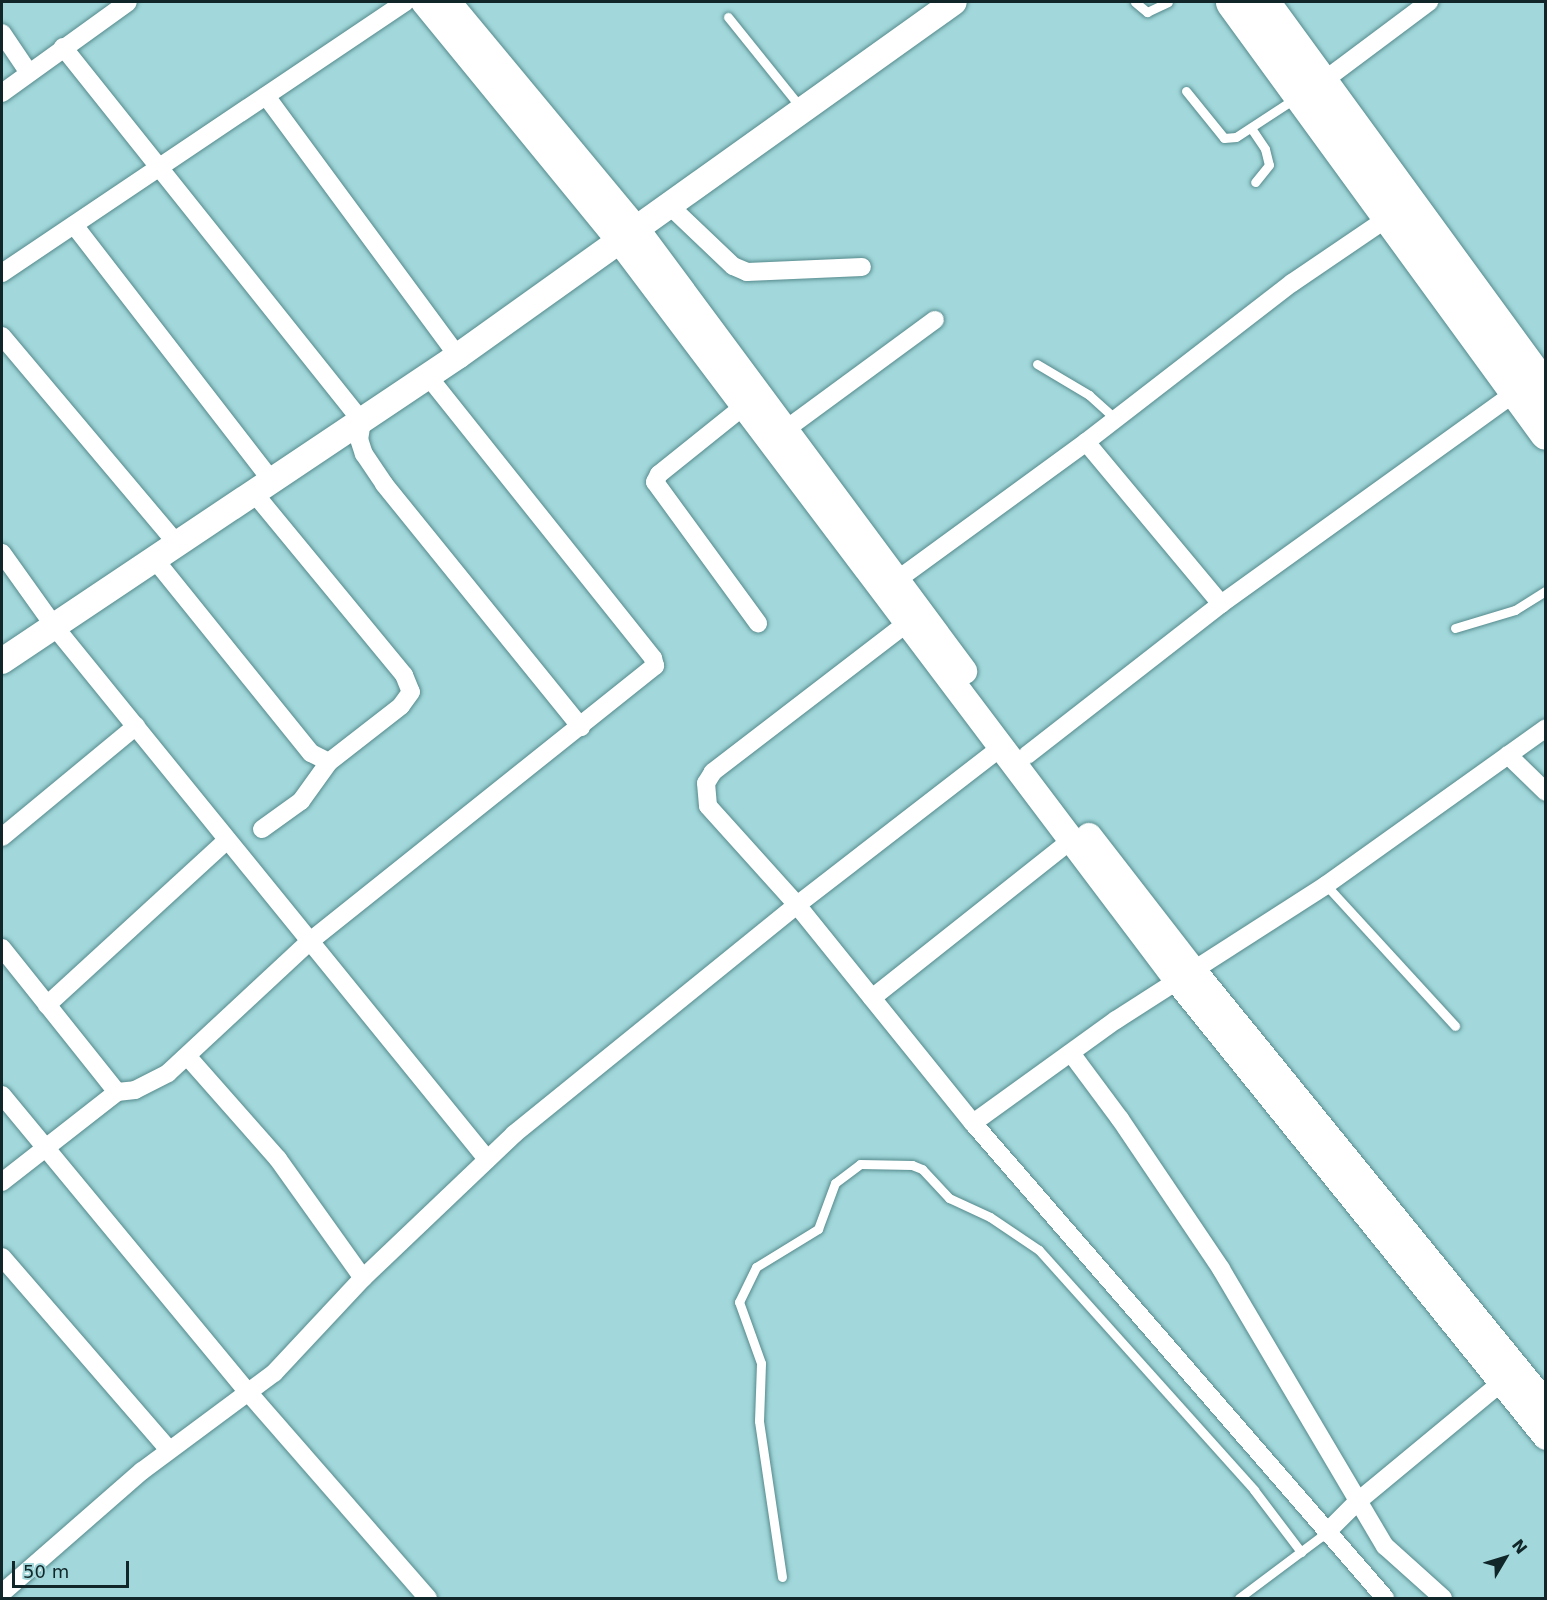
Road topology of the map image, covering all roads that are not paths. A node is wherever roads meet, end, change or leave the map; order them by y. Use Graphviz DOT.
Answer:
graph roads {
  1 [pos="128,2"];
  2 [pos="405,2"];
  3 [pos="424,2"];
  4 [pos="448,2"];
  5 [pos="954,2"];
  6 [pos="1136,2"];
  7 [pos="1168,2"];
  8 [pos="1232,2"];
  9 [pos="1263,2"];
  10 [pos="1430,2"];
  11 [pos="728,17"];
  12 [pos="2,33"];
  13 [pos="63,47"];
  14 [pos="29,73"];
  15 [pos="1311,88"];
  16 [pos="1186,91"];
  17 [pos="2,93"];
  18 [pos="266,96"];
  19 [pos="804,112"];
  20 [pos="1251,128"];
  21 [pos="159,168"];
  22 [pos="1256,182"];
  23 [pos="671,207"];
  24 [pos="1389,217"];
  25 [pos="74,225"];
  26 [pos="630,237"];
  27 [pos="862,267"];
  28 [pos="2,273"];
  29 [pos="935,320"];
  30 [pos="2,336"];
  31 [pos="458,356"];
  32 [pos="1037,364"];
  33 [pos="428,376"];
  34 [pos="1536,384"];
  35 [pos="744,406"];
  36 [pos="1116,419"];
  37 [pos="362,421"];
  38 [pos="785,430"];
  39 [pos="1545,433"];
  40 [pos="1086,442"];
  41 [pos="263,487"];
  42 [pos="177,544"];
  43 [pos="2,553"];
  44 [pos="156,561"];
  45 [pos="897,580"];
  46 [pos="1545,591"];
  47 [pos="1221,604"];
  48 [pos="758,623"];
  49 [pos="907,623"];
  50 [pos="54,626"];
  51 [pos="1455,628"];
  52 [pos="2,661"];
  53 [pos="136,726"];
  54 [pos="581,728"];
  55 [pos="1545,728"];
  56 [pos="1000,748"];
  57 [pos="1027,755"];
  58 [pos="1508,755"];
  59 [pos="329,762"];
  60 [pos="1545,792"];
  61 [pos="262,829"];
  62 [pos="2,837"];
  63 [pos="227,840"];
  64 [pos="1071,840"];
  65 [pos="1326,885"];
  66 [pos="796,905"];
  67 [pos="309,942"];
  68 [pos="2,948"];
  69 [pos="1185,975"];
  70 [pos="872,998"];
  71 [pos="47,1005"];
  72 [pos="1455,1026"];
  73 [pos="1071,1053"];
  74 [pos="188,1057"];
  75 [pos="117,1092"];
  76 [pos="2,1095"];
  77 [pos="973,1123"];
  78 [pos="45,1148"];
  79 [pos="487,1159"];
  80 [pos="2,1182"];
  81 [pos="2,1257"];
  82 [pos="363,1278"];
  83 [pos="1502,1382"];
  84 [pos="248,1392"];
  85 [pos="1545,1404"];
  86 [pos="1545,1437"];
  87 [pos="169,1450"];
  88 [pos="1357,1502"];
  89 [pos="1326,1533"];
  90 [pos="1301,1552"];
  91 [pos="782,1577"];
  92 [pos="2,1593"];
  93 [pos="428,1599"];
  94 [pos="1239,1599"];
  95 [pos="1385,1599"];
  96 [pos="1443,1599"];
  1 -- 13 [label="street"];
  2 -- 18 [label="street"];
  3 -- 26 [label="main road"];
  4 -- 26 [label="main road"];
  5 -- 19 [label="main road"];
  6 -- 7 [label="lane"];
  8 -- 15 [label="highway"];
  9 -- 15 [label="highway"];
  10 -- 15 [label="street"];
  11 -- 19 [label="lane"];
  12 -- 14 [label="street"];
  13 -- 14 [label="street"];
  13 -- 21 [label="street"];
  14 -- 17 [label="street"];
  15 -- 20 [label="lane"];
  15 -- 24 [label="highway"];
  15 -- 34 [label="highway"];
  16 -- 20 [label="lane"];
  18 -- 21 [label="street"];
  18 -- 31 [label="street"];
  19 -- 23 [label="main road"];
  20 -- 22 [label="lane"];
  21 -- 25 [label="street"];
  21 -- 37 [label="street"];
  23 -- 26 [label="main road"];
  23 -- 27 [label="street"];
  24 -- 34 [label="highway"];
  24 -- 36 [label="street"];
  25 -- 28 [label="street"];
  25 -- 41 [label="street"];
  26 -- 31 [label="main road"];
  26 -- 35 [label="main road"];
  26 -- 38 [label="main road"];
  29 -- 38 [label="street"];
  30 -- 42 [label="street"];
  31 -- 33 [label="main road"];
  32 -- 36 [label="lane"];
  33 -- 37 [label="main road"];
  33 -- 54 [label="street"];
  34 -- 39 [label="highway"];
  34 -- 47 [label="street"];
  35 -- 48 [label="street"];
  35 -- 49 [label="main road"];
  36 -- 40 [label="street"];
  37 -- 41 [label="main road"];
  37 -- 54 [label="street"];
  38 -- 45 [label="main road"];
  40 -- 45 [label="street"];
  40 -- 47 [label="street"];
  41 -- 42 [label="main road"];
  41 -- 59 [label="street"];
  42 -- 44 [label="main road"];
  43 -- 50 [label="street"];
  44 -- 50 [label="main road"];
  44 -- 59 [label="street"];
  45 -- 57 [label="main road"];
  46 -- 51 [label="lane"];
  47 -- 57 [label="street"];
  49 -- 56 [label="main road"];
  49 -- 66 [label="street"];
  50 -- 52 [label="main road"];
  50 -- 53 [label="street"];
  53 -- 62 [label="street"];
  53 -- 63 [label="street"];
  54 -- 67 [label="street"];
  55 -- 58 [label="street"];
  56 -- 64 [label="main road"];
  56 -- 66 [label="street"];
  57 -- 69 [label="main road"];
  58 -- 60 [label="street"];
  58 -- 65 [label="street"];
  59 -- 61 [label="street"];
  63 -- 67 [label="street"];
  63 -- 71 [label="street"];
  64 -- 69 [label="main road"];
  64 -- 70 [label="street"];
  65 -- 69 [label="street"];
  65 -- 72 [label="lane"];
  66 -- 70 [label="street"];
  66 -- 79 [label="street"];
  67 -- 74 [label="street"];
  67 -- 79 [label="street"];
  68 -- 71 [label="street"];
  69 -- 73 [label="street"];
  69 -- 83 [label="main road"];
  69 -- 85 [label="main road"];
  70 -- 77 [label="street"];
  71 -- 75 [label="street"];
  73 -- 77 [label="street"];
  73 -- 88 [label="street"];
  74 -- 75 [label="street"];
  74 -- 82 [label="street"];
  75 -- 78 [label="street"];
  76 -- 78 [label="street"];
  77 -- 89 [label="street"];
  78 -- 80 [label="street"];
  78 -- 84 [label="street"];
  79 -- 82 [label="street"];
  81 -- 87 [label="street"];
  82 -- 84 [label="street"];
  83 -- 86 [label="main road"];
  83 -- 88 [label="street"];
  84 -- 87 [label="street"];
  84 -- 93 [label="street"];
  87 -- 92 [label="street"];
  88 -- 89 [label="street"];
  88 -- 96 [label="street"];
  89 -- 90 [label="lane"];
  89 -- 95 [label="street"];
  90 -- 91 [label="lane"];
  90 -- 94 [label="lane"];
}
